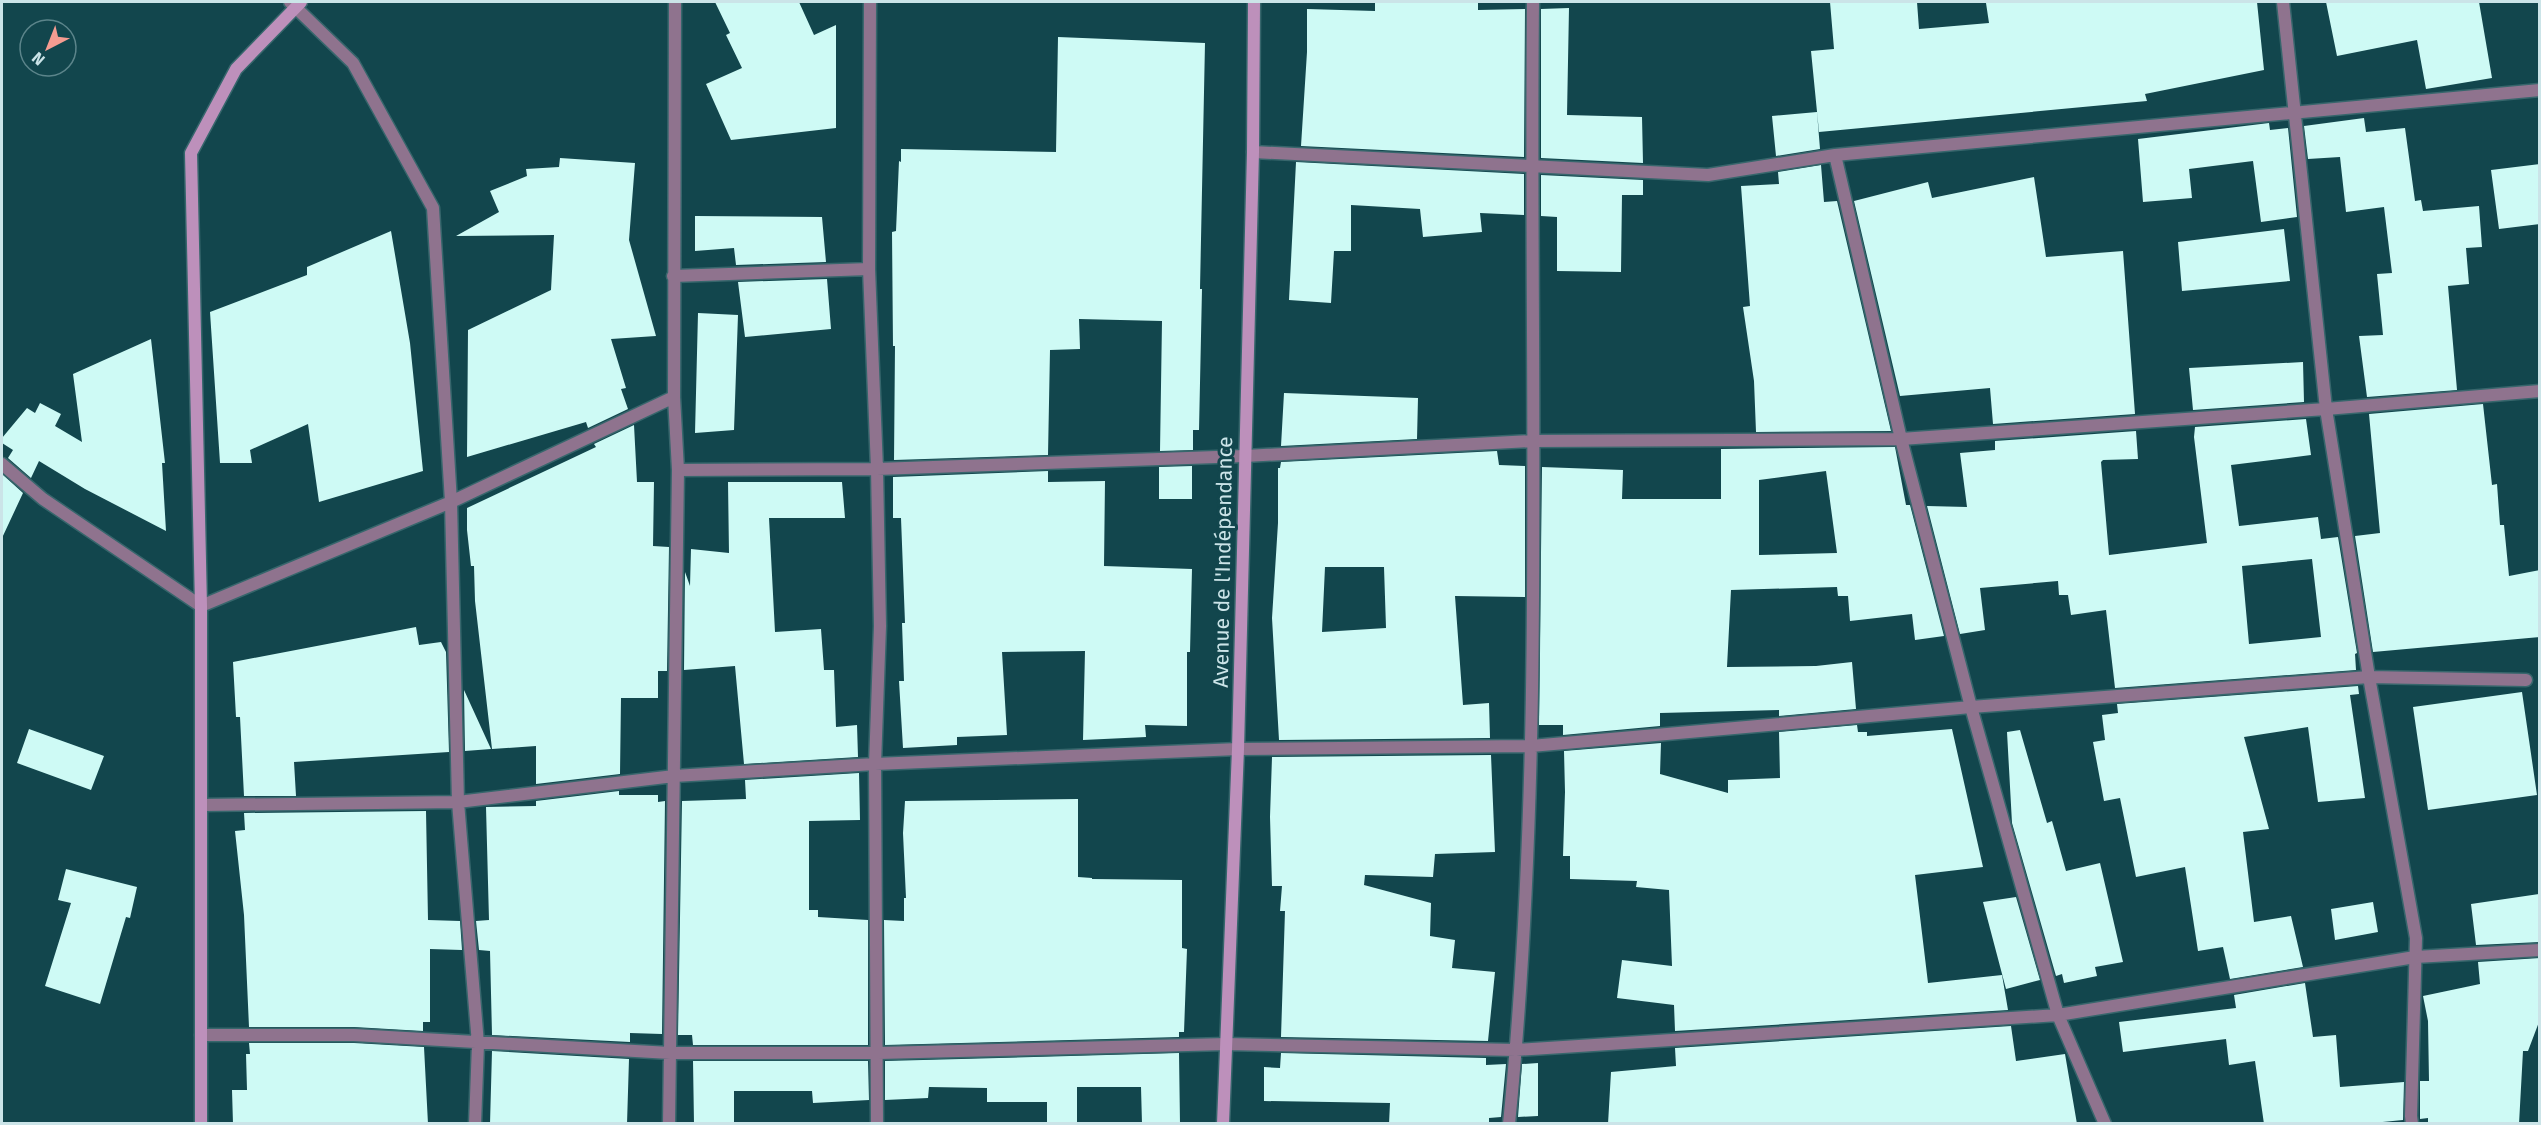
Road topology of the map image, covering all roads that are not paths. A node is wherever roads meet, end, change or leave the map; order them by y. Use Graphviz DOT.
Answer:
graph roads {
  1 [pos="675,2"];
  2 [pos="870,2"];
  3 [pos="1254,2"];
  4 [pos="1533,2"];
  5 [pos="2283,2"];
  6 [pos="295,3"];
  7 [pos="2540,90"];
  8 [pos="2296,112"];
  9 [pos="1253,152"];
  10 [pos="1835,155"];
  11 [pos="1531,166"];
  12 [pos="869,269"];
  13 [pos="673,276"];
  14 [pos="2540,391"];
  15 [pos="674,397"];
  16 [pos="2326,409"];
  17 [pos="1901,439"];
  18 [pos="1533,441"];
  19 [pos="1245,456"];
  20 [pos="2,464"];
  21 [pos="878,469"];
  22 [pos="678,470"];
  23 [pos="451,502"];
  24 [pos="201,606"];
  25 [pos="2369,677"];
  26 [pos="2526,680"];
  27 [pos="1971,707"];
  28 [pos="1532,746"];
  29 [pos="1238,749"];
  30 [pos="876,764"];
  31 [pos="674,776"];
  32 [pos="458,802"];
  33 [pos="202,805"];
  34 [pos="2540,950"];
  35 [pos="2415,957"];
  36 [pos="2058,1015"];
  37 [pos="201,1035"];
  38 [pos="478,1044"];
  39 [pos="1226,1044"];
  40 [pos="1516,1050"];
  41 [pos="670,1053"];
  42 [pos="879,1053"];
  43 [pos="201,1124"];
  44 [pos="475,1124"];
  45 [pos="669,1124"];
  46 [pos="878,1124"];
  47 [pos="1223,1124"];
  48 [pos="1509,1124"];
  49 [pos="2106,1124"];
  50 [pos="2412,1124"];
  1 -- 13 [label="street"];
  2 -- 12 [label="street"];
  3 -- 9 [label="main road, Avenue de l'Indépendance"];
  4 -- 11 [label="street"];
  5 -- 8 [label="street"];
  6 -- 23 [label="street"];
  6 -- 24 [label="main road"];
  7 -- 8 [label="street"];
  8 -- 10 [label="street"];
  8 -- 16 [label="street"];
  9 -- 11 [label="street"];
  9 -- 19 [label="main road, Avenue de l'Indépendance"];
  10 -- 11 [label="street"];
  10 -- 17 [label="street"];
  11 -- 18 [label="street"];
  12 -- 13 [label="street"];
  12 -- 21 [label="street"];
  13 -- 15 [label="street"];
  14 -- 16 [label="street"];
  15 -- 22 [label="street"];
  15 -- 23 [label="street"];
  16 -- 17 [label="street"];
  16 -- 25 [label="street"];
  17 -- 18 [label="street"];
  17 -- 27 [label="street"];
  18 -- 19 [label="street"];
  18 -- 28 [label="street"];
  19 -- 21 [label="street"];
  19 -- 29 [label="main road, Avenue de l'Indépendance"];
  20 -- 24 [label="street"];
  21 -- 22 [label="street"];
  21 -- 30 [label="street"];
  22 -- 31 [label="street"];
  23 -- 24 [label="street"];
  23 -- 32 [label="street"];
  24 -- 33 [label="main road"];
  25 -- 26 [label="street"];
  25 -- 27 [label="street"];
  25 -- 35 [label="street"];
  27 -- 28 [label="street"];
  27 -- 36 [label="street"];
  28 -- 29 [label="street"];
  28 -- 40 [label="street"];
  29 -- 30 [label="street"];
  29 -- 39 [label="main road, Avenue de l'Indépendance"];
  30 -- 31 [label="street"];
  30 -- 42 [label="street"];
  31 -- 32 [label="street"];
  31 -- 41 [label="street"];
  32 -- 33 [label="street"];
  32 -- 38 [label="street"];
  33 -- 37 [label="main road"];
  34 -- 35 [label="street"];
  35 -- 36 [label="street"];
  35 -- 50 [label="street"];
  36 -- 40 [label="street"];
  36 -- 49 [label="street"];
  37 -- 38 [label="street"];
  37 -- 43 [label="main road"];
  38 -- 41 [label="street"];
  38 -- 44 [label="street"];
  39 -- 40 [label="street"];
  39 -- 42 [label="street"];
  39 -- 47 [label="main road, Avenue de l'Indépendance"];
  40 -- 48 [label="street"];
  41 -- 42 [label="street"];
  41 -- 45 [label="street"];
  42 -- 46 [label="street"];
}
